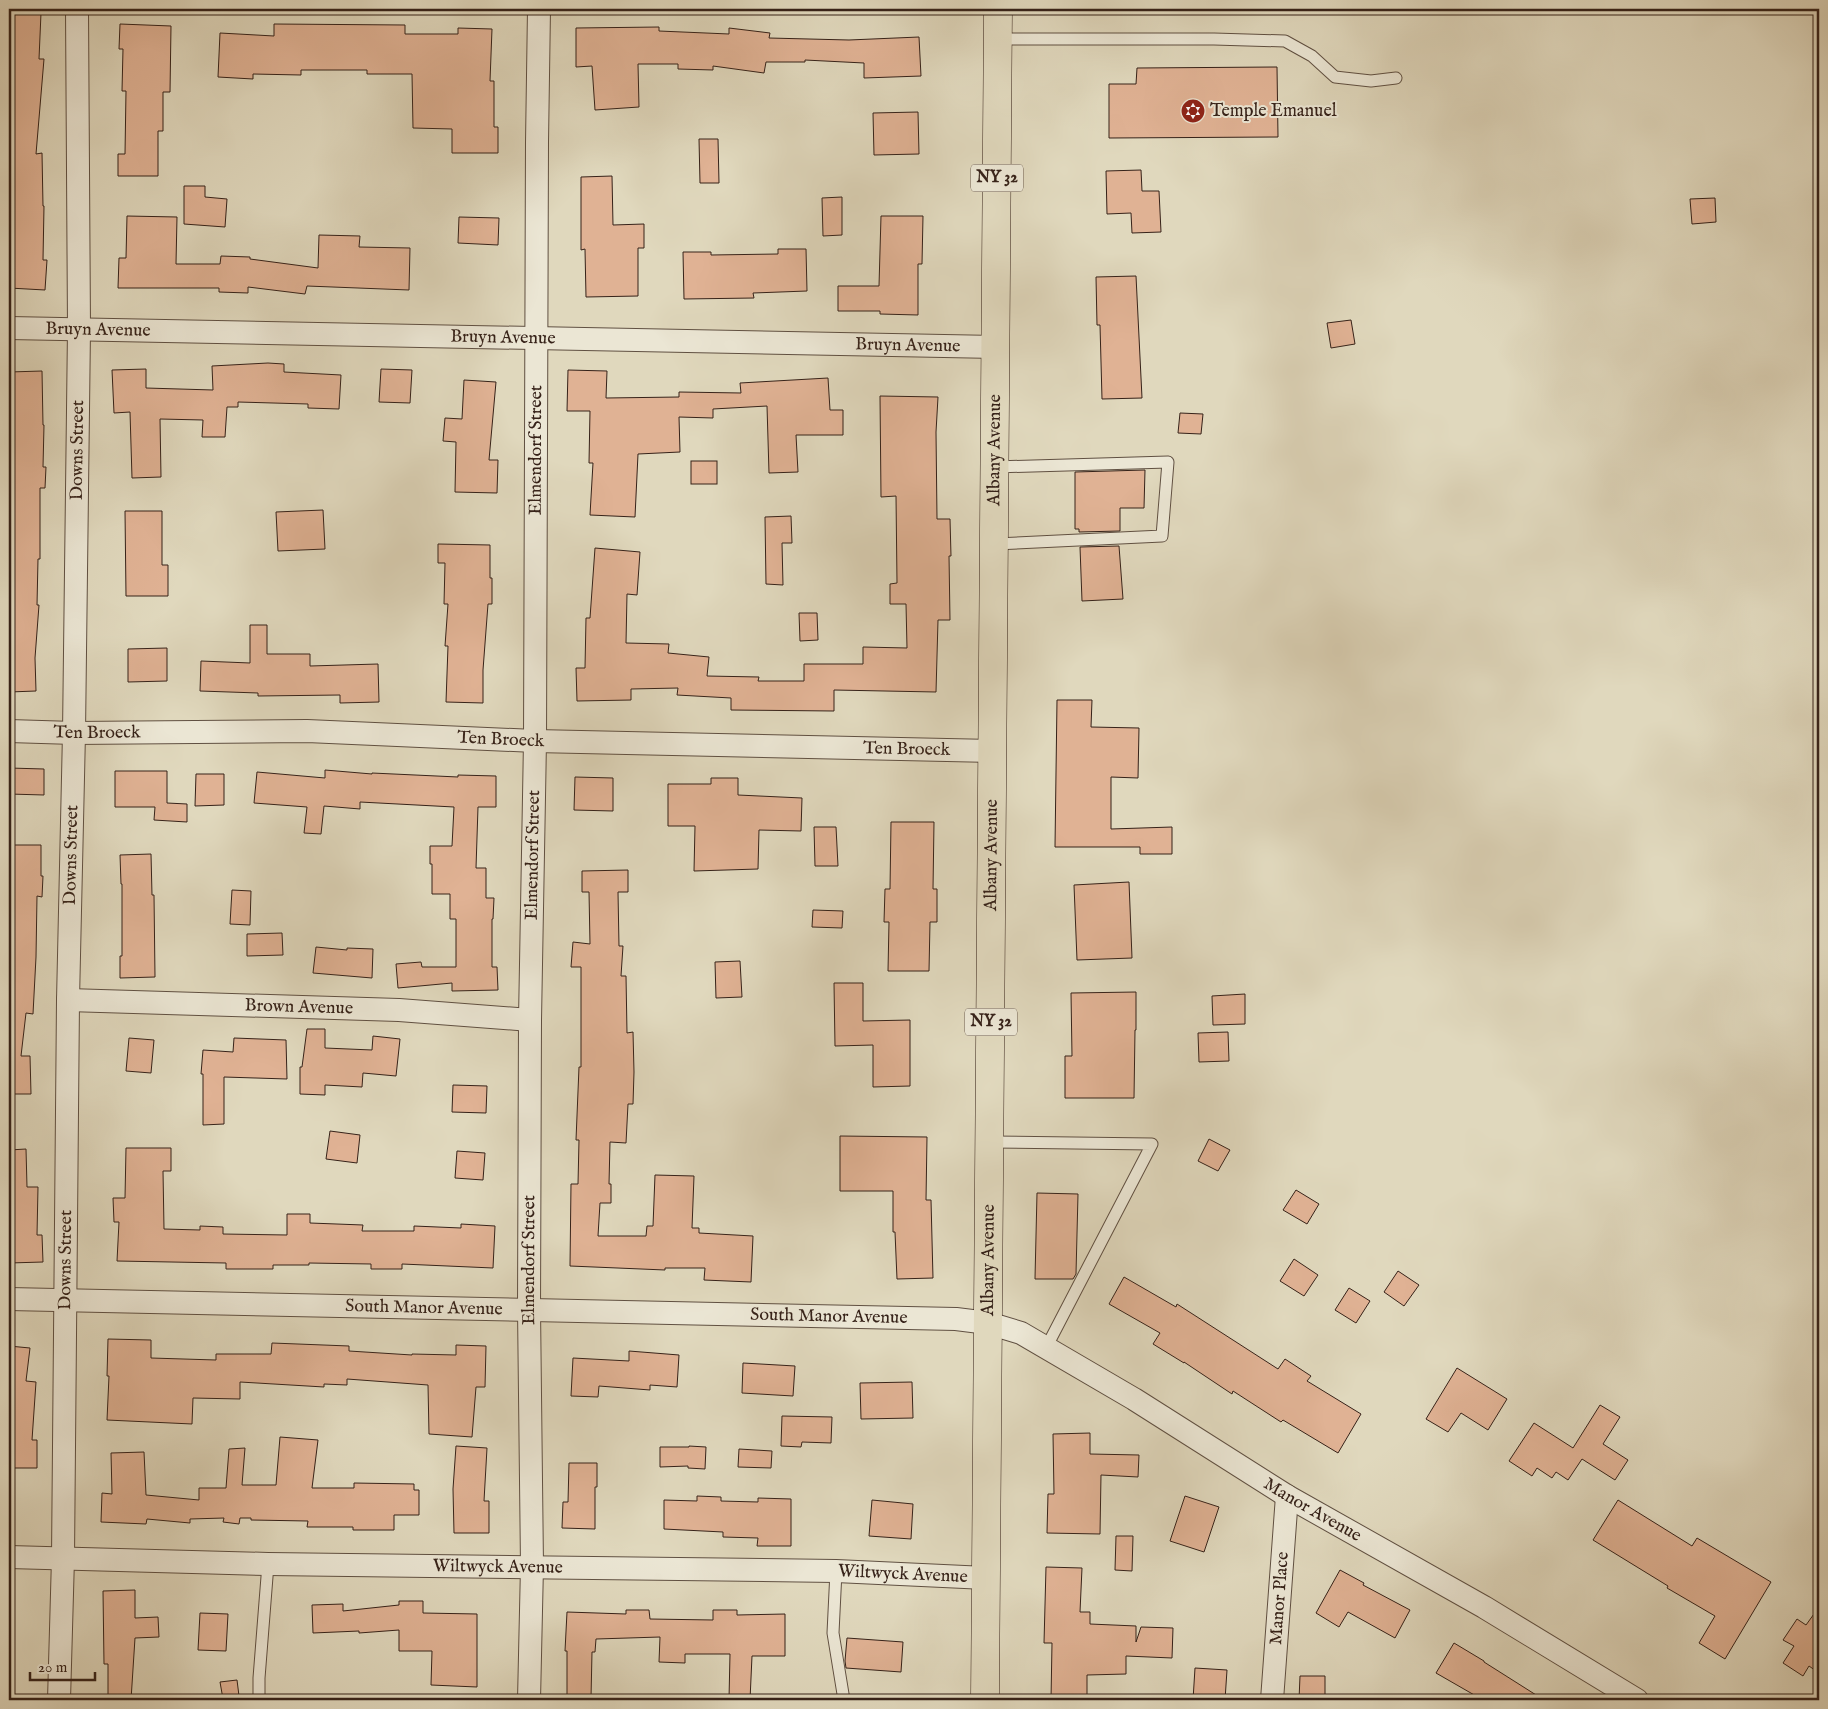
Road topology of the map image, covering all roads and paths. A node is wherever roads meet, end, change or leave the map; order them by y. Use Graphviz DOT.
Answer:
graph roads {
  1 [pos="77,9"];
  2 [pos="539,9"];
  3 [pos="998,9"];
  4 [pos="997,39"];
  5 [pos="1396,78"];
  6 [pos="9,328"];
  7 [pos="78,329"];
  8 [pos="537,338"];
  9 [pos="996,347"];
  10 [pos="996,467"];
  11 [pos="995,544"];
  12 [pos="9,731"];
  13 [pos="74,733"];
  14 [pos="535,741"];
  15 [pos="993,751"];
  16 [pos="68,1000"];
  17 [pos="530,1020"];
  18 [pos="990,1142"];
  19 [pos="9,1299"];
  20 [pos="64,1300"];
  21 [pos="529,1309"];
  22 [pos="988,1323"];
  23 [pos="1046,1348"];
  24 [pos="1287,1496"];
  25 [pos="9,1557"];
  26 [pos="62,1558"];
  27 [pos="268,1564"];
  28 [pos="532,1566"];
  29 [pos="836,1571"];
  30 [pos="986,1578"];
  31 [pos="983,1699"];
  32 [pos="60,1700"];
  33 [pos="259,1700"];
  34 [pos="529,1700"];
  35 [pos="844,1700"];
  36 [pos="1272,1700"];
  37 [pos="1637,1700"];
  1 -- 7 [label="street, Downs Street"];
  2 -- 8 [label="street, Elmendorf Street"];
  3 -- 4 [label="main road, Albany Avenue / NY 32"];
  4 -- 5 [label="lane"];
  4 -- 9 [label="main road, Albany Avenue / NY 32"];
  6 -- 7 [label="street, Bruyn Avenue"];
  7 -- 8 [label="street, Bruyn Avenue"];
  7 -- 13 [label="street, Downs Street"];
  8 -- 9 [label="street, Bruyn Avenue"];
  8 -- 14 [label="street, Elmendorf Street"];
  9 -- 10 [label="main road, Albany Avenue / NY 32"];
  10 -- 11 [label="main road, Albany Avenue / NY 32"];
  10 -- 11 [label="lane"];
  11 -- 15 [label="main road, Albany Avenue / NY 32"];
  12 -- 13 [label="street, Ten Broeck"];
  13 -- 14 [label="street, Ten Broeck"];
  13 -- 16 [label="street, Downs Street"];
  14 -- 15 [label="street, Ten Broeck"];
  14 -- 17 [label="street, Elmendorf Street"];
  15 -- 18 [label="main road, Albany Avenue / NY 32"];
  16 -- 17 [label="street, Brown Avenue"];
  16 -- 20 [label="street, Downs Street"];
  17 -- 21 [label="street, Elmendorf Street"];
  18 -- 22 [label="main road, Albany Avenue / NY 32"];
  18 -- 23 [label="lane"];
  19 -- 20 [label="street, South Manor Avenue"];
  20 -- 21 [label="street, South Manor Avenue"];
  20 -- 26 [label="street, Downs Street"];
  21 -- 22 [label="street, South Manor Avenue"];
  21 -- 28 [label="street, Elmendorf Street"];
  22 -- 23 [label="street, Manor Avenue"];
  22 -- 30 [label="main road, Albany Avenue / NY 32"];
  23 -- 24 [label="street, Manor Avenue"];
  24 -- 36 [label="street, Manor Place"];
  24 -- 37 [label="street, Manor Avenue"];
  25 -- 26 [label="street, Wiltwyck Avenue"];
  26 -- 27 [label="street, Wiltwyck Avenue"];
  26 -- 32 [label="street, Downs Street"];
  27 -- 28 [label="street, Wiltwyck Avenue"];
  27 -- 33 [label="lane"];
  28 -- 29 [label="street, Wiltwyck Avenue"];
  28 -- 34 [label="street, Elmendorf Street"];
  29 -- 30 [label="street, Wiltwyck Avenue"];
  29 -- 35 [label="lane"];
  30 -- 31 [label="main road, Albany Avenue / NY 32"];
}
